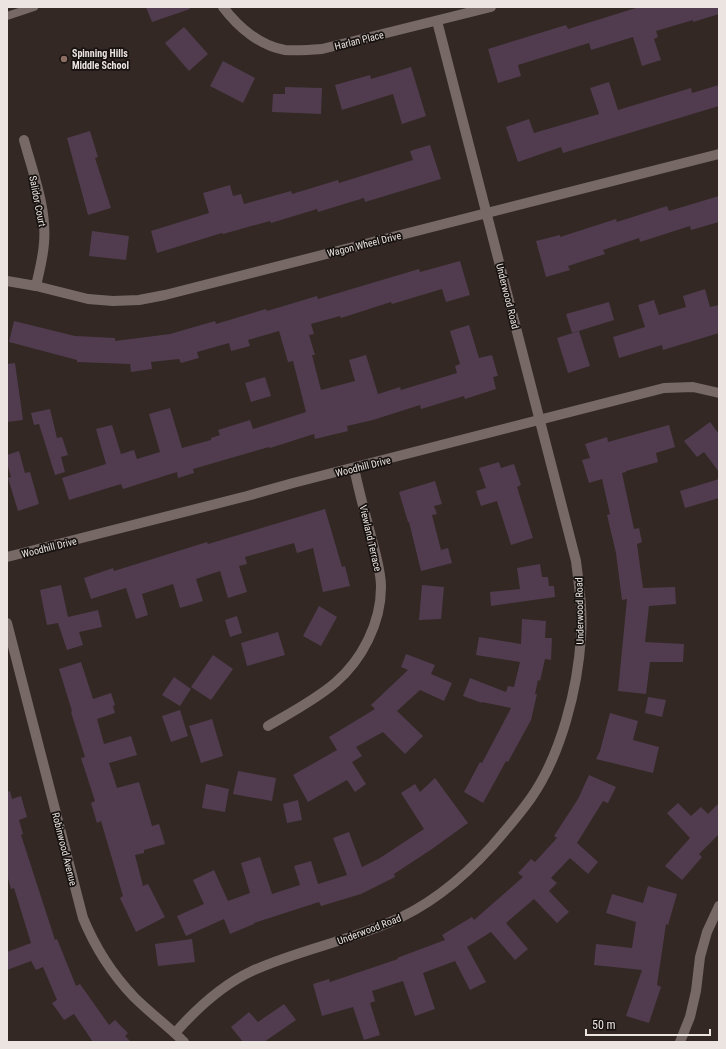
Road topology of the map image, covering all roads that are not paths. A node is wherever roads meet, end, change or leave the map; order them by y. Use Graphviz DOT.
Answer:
graph roads {
  1 [pos="34,7"];
  2 [pos="223,7"];
  3 [pos="491,7"];
  4 [pos="7,16"];
  5 [pos="437,21"];
  6 [pos="24,140"];
  7 [pos="719,154"];
  8 [pos="487,213"];
  9 [pos="7,281"];
  10 [pos="36,286"];
  11 [pos="719,393"];
  12 [pos="539,420"];
  13 [pos="354,468"];
  14 [pos="7,557"];
  15 [pos="7,623"];
  16 [pos="268,726"];
  17 [pos="719,906"];
  18 [pos="175,1033"];
  19 [pos="184,1042"];
  20 [pos="680,1042"];
  1 -- 4 [label="lane"];
  2 -- 5 [label="street, Harlan Place"];
  3 -- 5 [label="street, Harlan Place"];
  5 -- 8 [label="street, Underwood Road"];
  6 -- 10 [label="street, Salidor Court"];
  7 -- 8 [label="street, Wagon Wheel Drive"];
  8 -- 10 [label="street, Wagon Wheel Drive"];
  8 -- 12 [label="street, Underwood Road"];
  9 -- 10 [label="street, Wagon Wheel Drive"];
  11 -- 12 [label="street, Woodhill Drive"];
  12 -- 13 [label="street, Woodhill Drive"];
  12 -- 18 [label="street, Underwood Road"];
  13 -- 14 [label="street, Woodhill Drive"];
  13 -- 16 [label="street, Viewland Terrace"];
  15 -- 18 [label="street, Robinwood Avenue"];
  17 -- 20 [label="street"];
  18 -- 19 [label="street, Robinwood Avenue"];
}
